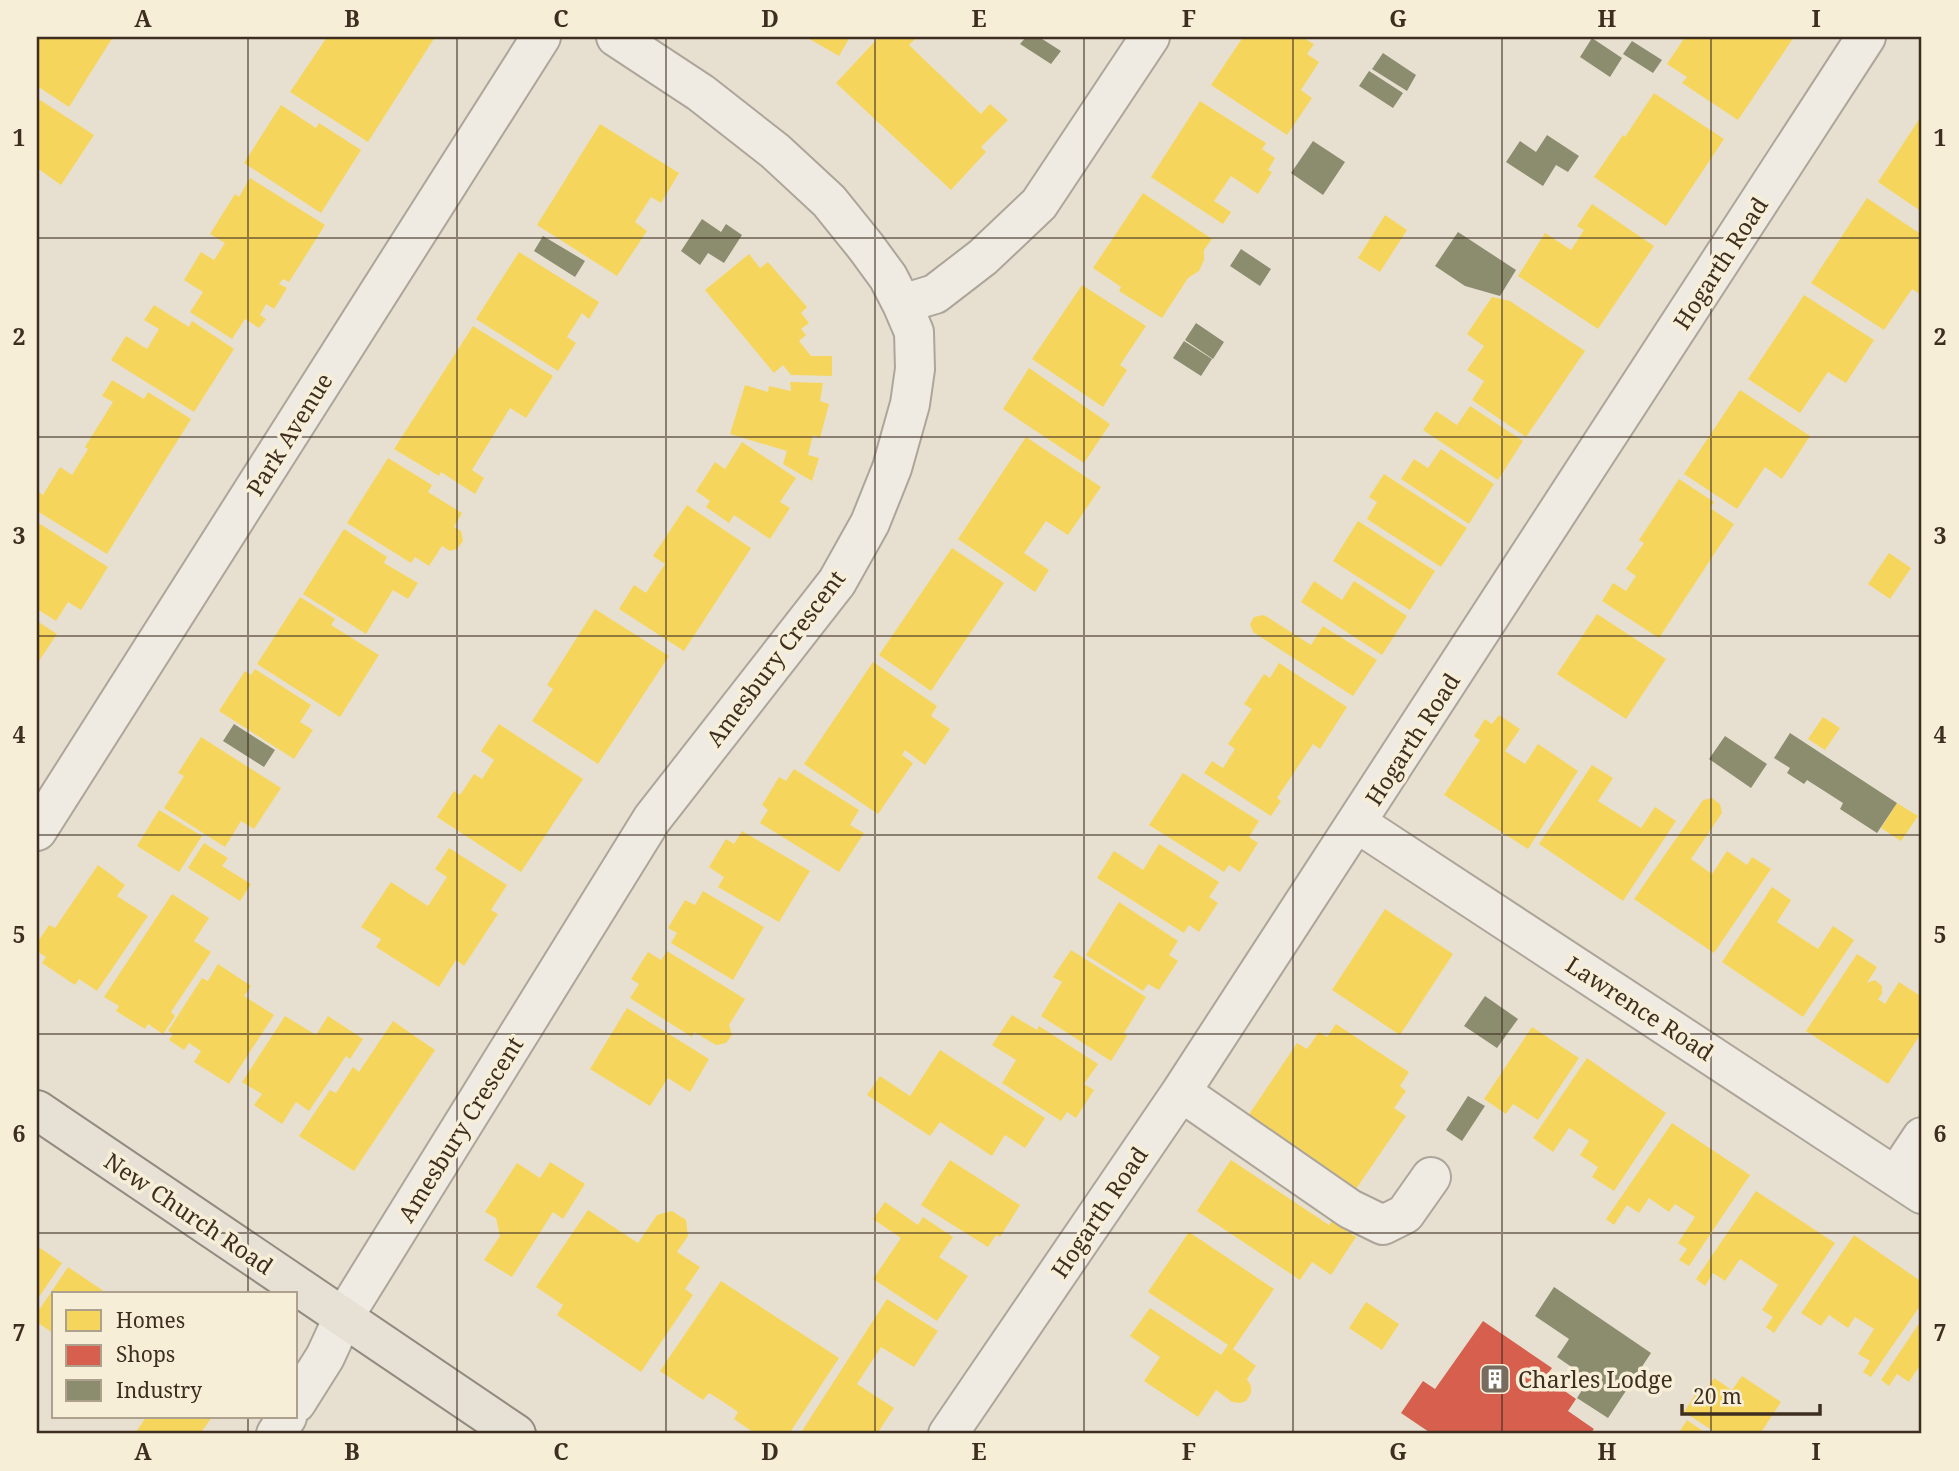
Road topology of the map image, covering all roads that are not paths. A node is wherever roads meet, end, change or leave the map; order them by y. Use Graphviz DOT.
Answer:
graph roads {
  1 [pos="541,37"];
  2 [pos="616,37"];
  3 [pos="1150,37"];
  4 [pos="1866,37"];
  5 [pos="902,304"];
  6 [pos="1357,823"];
  7 [pos="37,831"];
  8 [pos="1181,1092"];
  9 [pos="37,1110"];
  10 [pos="1922,1137"];
  11 [pos="1431,1177"];
  12 [pos="1909,1185"];
  13 [pos="343,1318"];
  14 [pos="298,1400"];
  15 [pos="286,1418"];
  16 [pos="276,1434"];
  17 [pos="516,1434"];
  18 [pos="948,1434"];
  1 -- 7 [label="street, Park Avenue"];
  2 -- 5 [label="street, Amesbury Crescent"];
  3 -- 5 [label="street"];
  4 -- 6 [label="street, Hogarth Road"];
  5 -- 13 [label="street, Amesbury Crescent"];
  6 -- 8 [label="street, Hogarth Road"];
  6 -- 12 [label="street, Lawrence Road"];
  8 -- 11 [label="street"];
  8 -- 18 [label="street, Hogarth Road"];
  9 -- 13 [label="main road, New Church Road"];
  10 -- 12 [label="street"];
  13 -- 14 [label="street, Amesbury Crescent"];
  13 -- 17 [label="main road, New Church Road"];
  15 -- 16 [label="street"];
}
